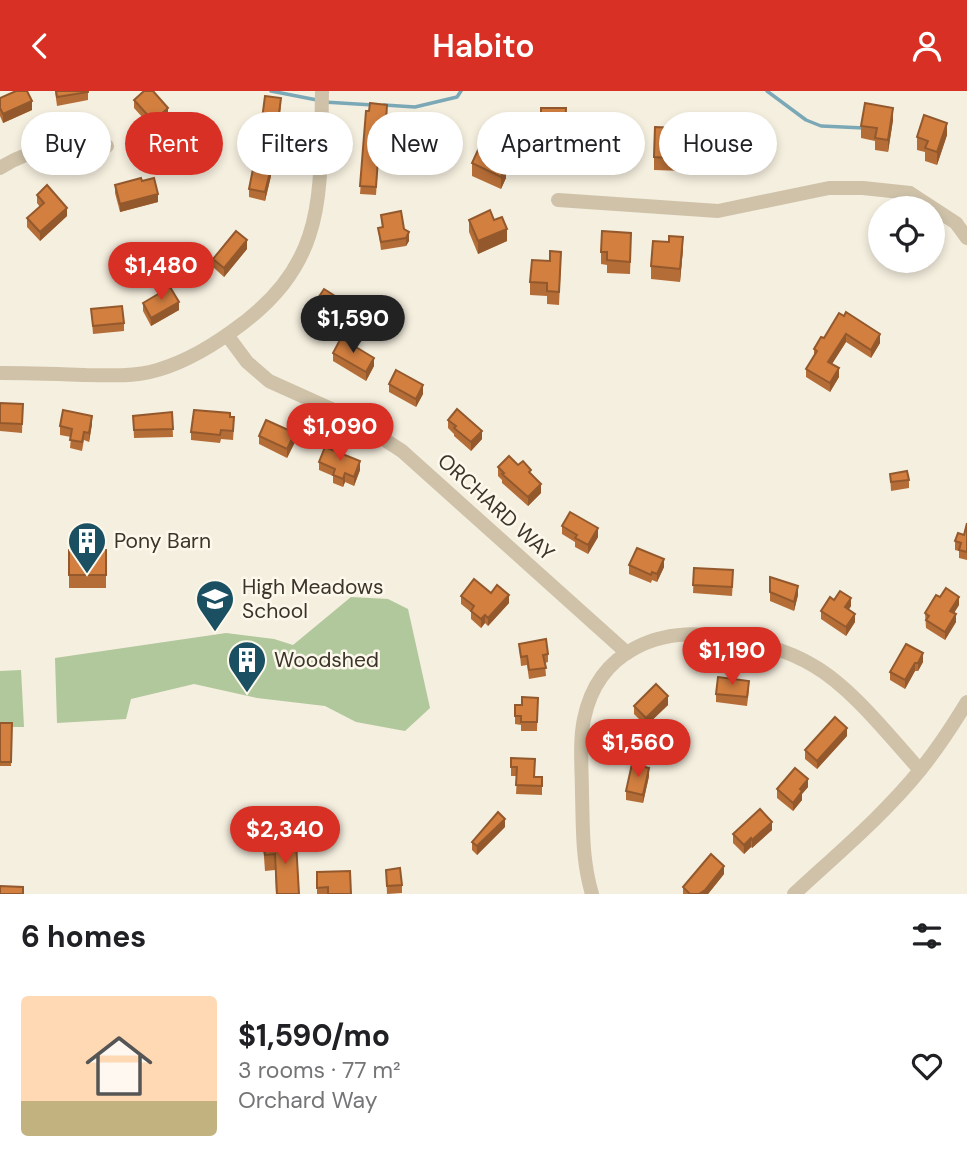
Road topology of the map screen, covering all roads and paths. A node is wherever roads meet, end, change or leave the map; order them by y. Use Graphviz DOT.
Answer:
graph roads {
  1 [pos="322,91"];
  2 [pos="21,158"];
  3 [pos="0,168"];
  4 [pos="558,200"];
  5 [pos="967,238"];
  6 [pos="227,335"];
  7 [pos="0,373"];
  8 [pos="626,653"];
  9 [pos="967,702"];
  10 [pos="920,770"];
  11 [pos="592,894"];
  12 [pos="794,894"];
  1 -- 6 [label="street"];
  2 -- 3 [label="street"];
  4 -- 5 [label="street"];
  6 -- 7 [label="street"];
  6 -- 8 [label="street, ORCHARD WAY"];
  8 -- 10 [label="street"];
  8 -- 11 [label="street"];
  9 -- 10 [label="street"];
  10 -- 12 [label="street"];
}
